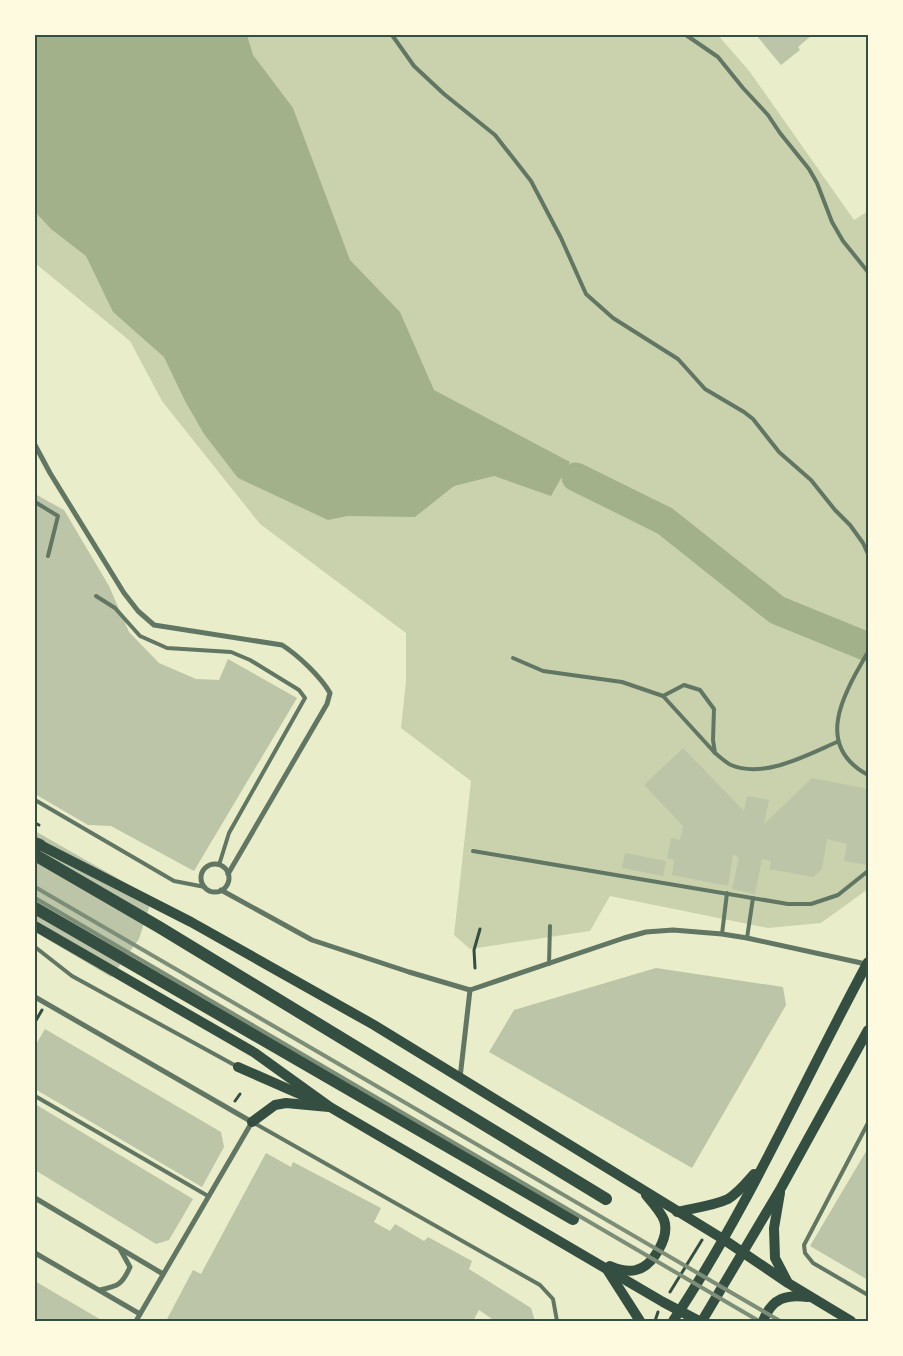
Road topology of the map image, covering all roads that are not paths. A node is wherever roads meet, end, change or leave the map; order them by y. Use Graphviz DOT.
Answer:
graph roads {
  1 [pos="392,35"];
  2 [pos="686,35"];
  3 [pos="868,272"];
  4 [pos="35,445"];
  5 [pos="35,502"];
  6 [pos="868,554"];
  7 [pos="48,556"];
  8 [pos="96,596"];
  9 [pos="867,653"];
  10 [pos="513,658"];
  11 [pos="663,696"];
  12 [pos="837,742"];
  13 [pos="715,753"];
  14 [pos="868,775"];
  15 [pos="35,800"];
  16 [pos="37,848"];
  17 [pos="473,851"];
  18 [pos="219,865"];
  19 [pos="868,871"];
  20 [pos="228,874"];
  21 [pos="205,887"];
  22 [pos="221,890"];
  23 [pos="727,894"];
  24 [pos="753,898"];
  25 [pos="35,908"];
  26 [pos="35,926"];
  27 [pos="550,926"];
  28 [pos="722,934"];
  29 [pos="747,938"];
  30 [pos="35,946"];
  31 [pos="868,963"];
  32 [pos="550,964"];
  33 [pos="470,990"];
  34 [pos="35,997"];
  35 [pos="868,1030"];
  36 [pos="238,1067"];
  37 [pos="460,1078"];
  38 [pos="35,1096"];
  39 [pos="330,1107"];
  40 [pos="252,1122"];
  41 [pos="868,1123"];
  42 [pos="770,1154"];
  43 [pos="781,1188"];
  44 [pos="643,1190"];
  45 [pos="208,1196"];
  46 [pos="35,1198"];
  47 [pos="606,1199"];
  48 [pos="677,1212"];
  49 [pos="574,1219"];
  50 [pos="723,1239"];
  51 [pos="120,1249"];
  52 [pos="743,1252"];
  53 [pos="35,1253"];
  54 [pos="587,1258"];
  55 [pos="606,1268"];
  56 [pos="163,1274"];
  57 [pos="788,1282"];
  58 [pos="99,1290"];
  59 [pos="868,1295"];
  60 [pos="812,1298"];
  61 [pos="680,1311"];
  62 [pos="140,1314"];
  63 [pos="136,1321"];
  64 [pos="557,1321"];
  65 [pos="640,1321"];
  66 [pos="673,1321"];
  67 [pos="700,1321"];
  68 [pos="763,1321"];
  69 [pos="851,1321"];
  1 -- 6 [label="lane"];
  2 -- 3 [label="lane"];
  4 -- 20 [label="street"];
  5 -- 7 [label="lane"];
  8 -- 18 [label="lane"];
  9 -- 12 [label="lane"];
  10 -- 11 [label="lane"];
  11 -- 13 [label="lane"];
  11 -- 13 [label="lane"];
  12 -- 13 [label="lane"];
  12 -- 14 [label="lane"];
  15 -- 21 [label="lane"];
  16 -- 37 [label="main road"];
  16 -- 47 [label="main road"];
  17 -- 23 [label="lane"];
  18 -- 20 [label="street"];
  18 -- 21 [label="street"];
  19 -- 24 [label="lane"];
  20 -- 22 [label="street"];
  21 -- 22 [label="street"];
  22 -- 33 [label="street"];
  23 -- 24 [label="lane"];
  23 -- 28 [label="lane"];
  24 -- 29 [label="lane"];
  25 -- 49 [label="main road"];
  26 -- 39 [label="main road"];
  27 -- 32 [label="lane"];
  28 -- 29 [label="street"];
  28 -- 32 [label="street"];
  29 -- 31 [label="street"];
  30 -- 36 [label="lane"];
  31 -- 42 [label="main road"];
  32 -- 33 [label="street"];
  33 -- 37 [label="street"];
  34 -- 40 [label="street"];
  35 -- 43 [label="main road"];
  36 -- 39 [label="main road"];
  37 -- 44 [label="main road"];
  38 -- 45 [label="lane"];
  39 -- 40 [label="main road"];
  39 -- 54 [label="main road"];
  40 -- 45 [label="street"];
  40 -- 64 [label="lane"];
  41 -- 59 [label="lane"];
  42 -- 48 [label="main road"];
  42 -- 50 [label="main road"];
  43 -- 52 [label="main road"];
  43 -- 57 [label="main road"];
  44 -- 48 [label="main road"];
  44 -- 54 [label="main road"];
  45 -- 56 [label="street"];
  46 -- 51 [label="street"];
  48 -- 50 [label="main road"];
  50 -- 52 [label="main road"];
  50 -- 61 [label="main road"];
  51 -- 56 [label="street"];
  51 -- 58 [label="street"];
  52 -- 57 [label="main road"];
  52 -- 67 [label="main road"];
  53 -- 58 [label="street"];
  54 -- 55 [label="main road"];
  55 -- 61 [label="main road"];
  55 -- 65 [label="main road"];
  56 -- 62 [label="street"];
  57 -- 60 [label="main road"];
  58 -- 62 [label="street"];
  60 -- 68 [label="main road"];
  60 -- 69 [label="main road"];
  61 -- 66 [label="main road"];
  61 -- 67 [label="main road"];
  62 -- 63 [label="street"];
}
